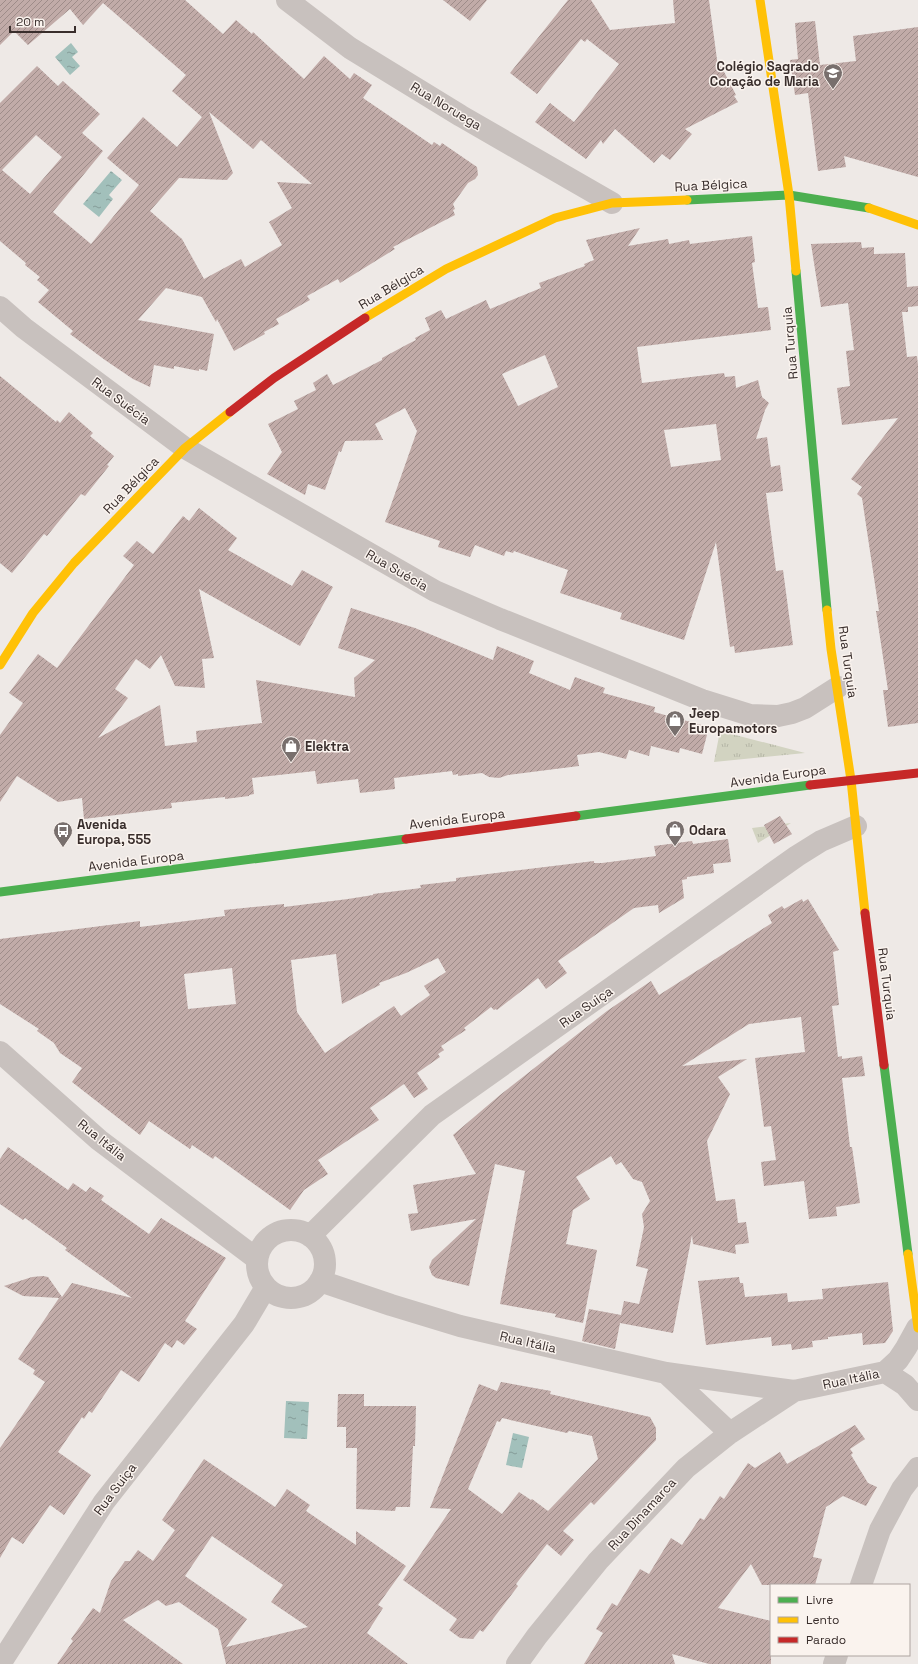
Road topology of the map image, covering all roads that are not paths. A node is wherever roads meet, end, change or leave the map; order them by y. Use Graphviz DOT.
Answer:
graph roads {
  1 [pos="287,0"];
  2 [pos="760,0"];
  3 [pos="788,195"];
  4 [pos="612,203"];
  5 [pos="918,225"];
  6 [pos="0,306"];
  7 [pos="185,448"];
  8 [pos="0,665"];
  9 [pos="838,686"];
  10 [pos="918,773"];
  11 [pos="851,780"];
  12 [pos="856,826"];
  13 [pos="0,892"];
  14 [pos="0,1052"];
  15 [pos="315,1241"];
  16 [pos="259,1252"];
  17 [pos="322,1275"];
  18 [pos="272,1291"];
  19 [pos="917,1328"];
  20 [pos="885,1372"];
  21 [pos="666,1373"];
  22 [pos="794,1391"];
  23 [pos="918,1400"];
  24 [pos="730,1433"];
  25 [pos="918,1468"];
  26 [pos="861,1584"];
  27 [pos="0,1664"];
  28 [pos="517,1664"];
  1 -- 4 [label="street, Rua Noruega"];
  2 -- 3 [label="street, Rua Turquia"];
  3 -- 4 [label="street, Rua Bélgica"];
  3 -- 5 [label="street, Rua Bélgica"];
  3 -- 9 [label="street, Rua Turquia"];
  4 -- 7 [label="street, Rua Bélgica"];
  6 -- 7 [label="street, Rua Suécia"];
  7 -- 8 [label="street, Rua Bélgica"];
  7 -- 9 [label="street, Rua Suécia"];
  9 -- 11 [label="street, Rua Turquia"];
  10 -- 11 [label="street, Avenida Europa"];
  11 -- 12 [label="street, Rua Turquia"];
  11 -- 13 [label="street, Avenida Europa"];
  12 -- 15 [label="street, Rua Suiça"];
  12 -- 19 [label="street, Rua Turquia"];
  14 -- 16 [label="street, Rua Itália"];
  15 -- 16 [label="street"];
  15 -- 17 [label="street"];
  16 -- 18 [label="street"];
  17 -- 18 [label="street"];
  17 -- 21 [label="street, Rua Itália"];
  18 -- 27 [label="street, Rua Suiça"];
  19 -- 20 [label="street, Rua Itália"];
  20 -- 22 [label="street, Rua Itália"];
  20 -- 23 [label="street"];
  21 -- 22 [label="street, Rua Itália"];
  21 -- 24 [label="street"];
  22 -- 24 [label="street, Rua Dinamarca"];
  24 -- 28 [label="street, Rua Dinamarca"];
  25 -- 26 [label="street"];
}
